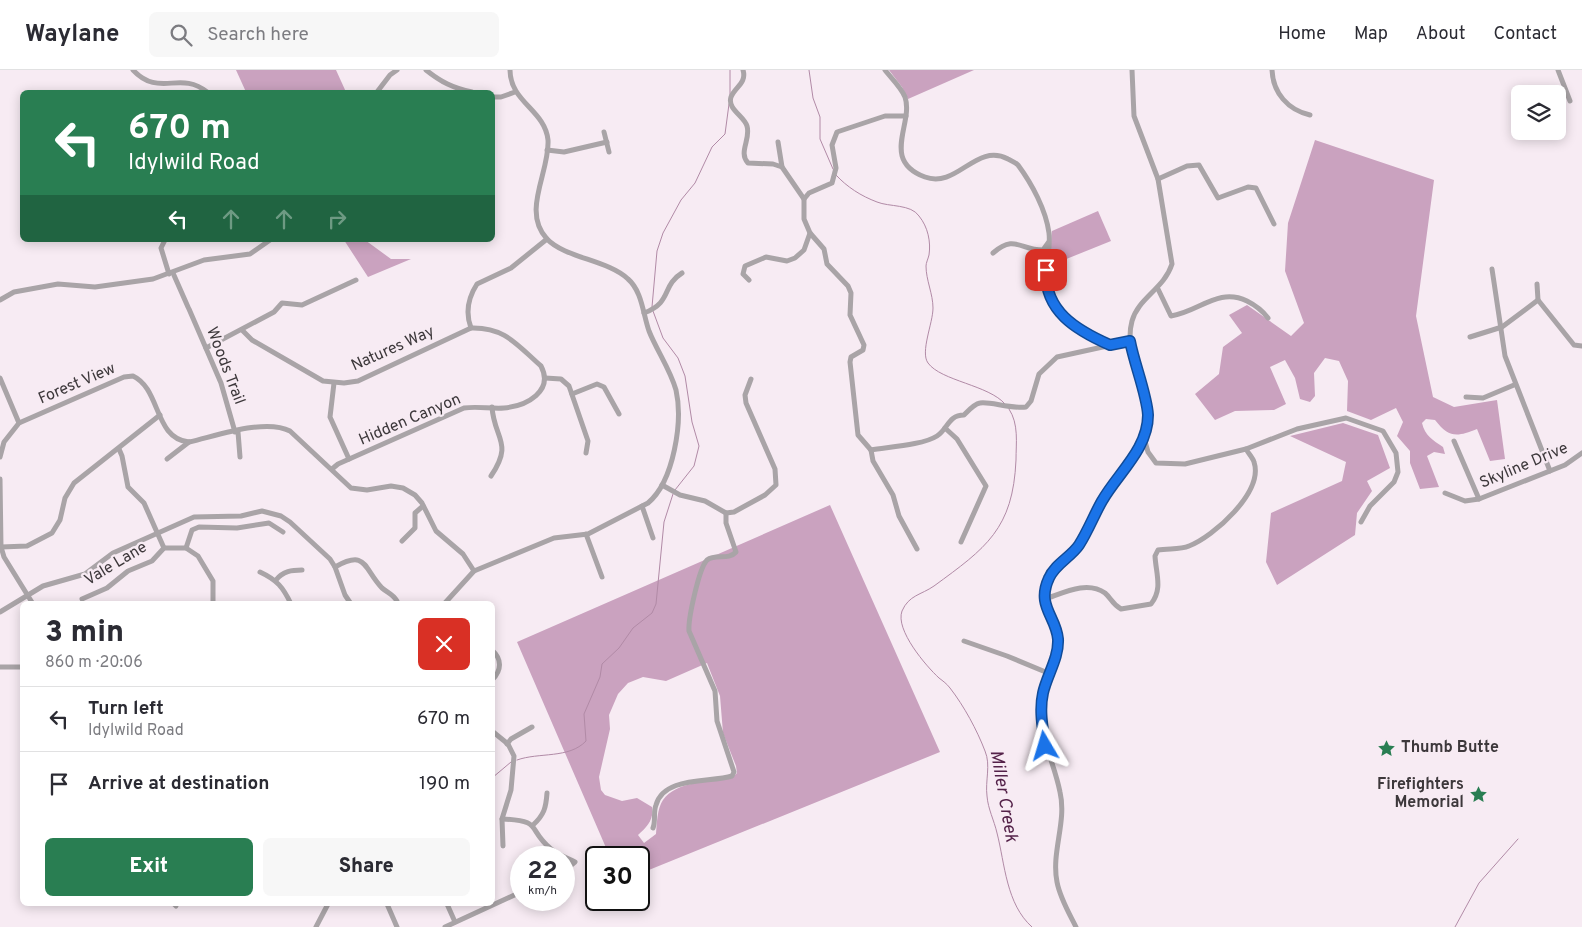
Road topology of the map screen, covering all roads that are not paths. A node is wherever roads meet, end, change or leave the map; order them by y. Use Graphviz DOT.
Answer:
graph roads {
  1 [pos="133,70"];
  2 [pos="397,70"];
  3 [pos="426,70"];
  4 [pos="510,70"];
  5 [pos="743,70"];
  6 [pos="885,70"];
  7 [pos="1132,70"];
  8 [pos="1272,70"];
  9 [pos="1558,70"];
  10 [pos="204,90"];
  11 [pos="379,90"];
  12 [pos="463,90"];
  13 [pos="515,92"];
  14 [pos="495,97"];
  15 [pos="1570,101"];
  16 [pos="1310,115"];
  17 [pos="906,116"];
  18 [pos="604,132"];
  19 [pos="607,142"];
  20 [pos="778,142"];
  21 [pos="547,150"];
  22 [pos="609,152"];
  23 [pos="782,167"];
  24 [pos="1158,179"];
  25 [pos="804,198"];
  26 [pos="1274,224"];
  27 [pos="810,233"];
  28 [pos="547,239"];
  29 [pos="165,242"];
  30 [pos="267,242"];
  31 [pos="1049,243"];
  32 [pos="993,253"];
  33 [pos="1492,269"];
  34 [pos="171,273"];
  35 [pos="682,273"];
  36 [pos="356,280"];
  37 [pos="749,280"];
  38 [pos="1537,284"];
  39 [pos="1158,289"];
  40 [pos="0,300"];
  41 [pos="1538,300"];
  42 [pos="644,313"];
  43 [pos="1268,318"];
  44 [pos="1502,327"];
  45 [pos="471,328"];
  46 [pos="242,330"];
  47 [pos="1470,337"];
  48 [pos="1130,341"];
  49 [pos="1110,345"];
  50 [pos="1582,346"];
  51 [pos="206,348"];
  52 [pos="0,378"];
  53 [pos="545,378"];
  54 [pos="751,379"];
  55 [pos="334,383"];
  56 [pos="1514,385"];
  57 [pos="572,394"];
  58 [pos="1466,397"];
  59 [pos="492,407"];
  60 [pos="619,414"];
  61 [pos="160,415"];
  62 [pos="19,423"];
  63 [pos="945,428"];
  64 [pos="236,432"];
  65 [pos="1144,438"];
  66 [pos="189,442"];
  67 [pos="1454,442"];
  68 [pos="119,449"];
  69 [pos="1246,449"];
  70 [pos="871,450"];
  71 [pos="586,453"];
  72 [pos="1582,453"];
  73 [pos="0,457"];
  74 [pos="240,457"];
  75 [pos="349,459"];
  76 [pos="168,460"];
  77 [pos="332,469"];
  78 [pos="1550,471"];
  79 [pos="491,476"];
  80 [pos="0,479"];
  81 [pos="662,485"];
  82 [pos="1445,493"];
  83 [pos="1479,499"];
  84 [pos="423,506"];
  85 [pos="642,506"];
  86 [pos="726,513"];
  87 [pos="1361,522"];
  88 [pos="283,532"];
  89 [pos="156,533"];
  90 [pos="586,534"];
  91 [pos="654,538"];
  92 [pos="402,542"];
  93 [pos="961,542"];
  94 [pos="1,547"];
  95 [pos="164,548"];
  96 [pos="186,548"];
  97 [pos="917,549"];
  98 [pos="335,567"];
  99 [pos="302,570"];
  100 [pos="474,570"];
  101 [pos="260,572"];
  102 [pos="602,577"];
  103 [pos="276,580"];
  104 [pos="27,596"];
  105 [pos="82,599"];
  106 [pos="1045,599"];
  107 [pos="31,601"];
  108 [pos="214,601"];
  109 [pos="289,601"];
  110 [pos="349,601"];
  111 [pos="397,601"];
  112 [pos="447,601"];
  113 [pos="0,612"];
  114 [pos="964,641"];
  115 [pos="495,654"];
  116 [pos="0,667"];
  117 [pos="20,667"];
  118 [pos="1048,673"];
  119 [pos="495,676"];
  120 [pos="532,727"];
  121 [pos="495,734"];
  122 [pos="507,744"];
  123 [pos="547,793"];
  124 [pos="502,818"];
  125 [pos="533,825"];
  126 [pos="653,828"];
  127 [pos="503,846"];
  128 [pos="549,846"];
  129 [pos="510,897"];
  130 [pos="495,904"];
  131 [pos="327,906"];
  132 [pos="388,906"];
  133 [pos="448,906"];
  134 [pos="490,906"];
  135 [pos="455,922"];
  136 [pos="316,927"];
  137 [pos="398,927"];
  138 [pos="445,927"];
  139 [pos="1076,927"];
  1 -- 10 [label="street"];
  2 -- 11 [label="street"];
  3 -- 12 [label="street"];
  4 -- 13 [label="street"];
  5 -- 23 [label="street"];
  6 -- 17 [label="street"];
  7 -- 24 [label="street"];
  8 -- 16 [label="street"];
  9 -- 15 [label="street"];
  13 -- 14 [label="street"];
  13 -- 21 [label="street"];
  17 -- 25 [label="street"];
  17 -- 31 [label="street"];
  18 -- 19 [label="street"];
  19 -- 21 [label="street"];
  19 -- 22 [label="street"];
  20 -- 23 [label="street"];
  21 -- 28 [label="street"];
  23 -- 25 [label="street"];
  24 -- 26 [label="street"];
  24 -- 39 [label="street"];
  25 -- 27 [label="street"];
  27 -- 37 [label="street"];
  27 -- 70 [label="street"];
  28 -- 42 [label="street"];
  28 -- 45 [label="street"];
  29 -- 34 [label="street, Woods Trail"];
  30 -- 34 [label="street"];
  31 -- 32 [label="street"];
  31 -- 49 [label="street"];
  33 -- 44 [label="street"];
  34 -- 40 [label="street"];
  34 -- 51 [label="street, Woods Trail"];
  35 -- 42 [label="street"];
  36 -- 46 [label="street"];
  38 -- 41 [label="street"];
  39 -- 43 [label="street"];
  39 -- 48 [label="street"];
  41 -- 44 [label="street"];
  41 -- 50 [label="street"];
  42 -- 81 [label="street"];
  44 -- 47 [label="street"];
  44 -- 56 [label="street"];
  45 -- 53 [label="street"];
  45 -- 55 [label="street, Natures Way"];
  46 -- 51 [label="street"];
  46 -- 55 [label="street, Natures Way"];
  48 -- 49 [label="street"];
  48 -- 65 [label="street"];
  49 -- 63 [label="street"];
  51 -- 64 [label="street, Woods Trail"];
  52 -- 62 [label="street"];
  53 -- 57 [label="street"];
  53 -- 59 [label="street, Hidden Canyon"];
  54 -- 86 [label="street"];
  55 -- 75 [label="street"];
  56 -- 58 [label="street"];
  56 -- 78 [label="street"];
  57 -- 60 [label="street"];
  57 -- 71 [label="street"];
  59 -- 75 [label="street, Hidden Canyon"];
  59 -- 79 [label="street"];
  61 -- 62 [label="street, Forest View"];
  61 -- 66 [label="street, Forest View"];
  61 -- 68 [label="street"];
  62 -- 73 [label="street, Forest View"];
  63 -- 70 [label="street"];
  63 -- 93 [label="street"];
  64 -- 66 [label="street"];
  64 -- 74 [label="street, Woods Trail"];
  64 -- 77 [label="street"];
  65 -- 69 [label="street"];
  65 -- 106 [label="street"];
  66 -- 76 [label="street"];
  67 -- 83 [label="street"];
  68 -- 89 [label="street"];
  68 -- 94 [label="street"];
  69 -- 87 [label="street"];
  69 -- 106 [label="street"];
  70 -- 97 [label="street"];
  72 -- 78 [label="street, Skyline Drive"];
  75 -- 77 [label="street, Hidden Canyon"];
  77 -- 84 [label="street"];
  78 -- 83 [label="street, Skyline Drive"];
  80 -- 94 [label="street"];
  81 -- 85 [label="street"];
  81 -- 86 [label="street"];
  82 -- 83 [label="street, Skyline Drive"];
  84 -- 92 [label="street"];
  84 -- 100 [label="street"];
  85 -- 90 [label="street"];
  85 -- 91 [label="street"];
  86 -- 126 [label="street"];
  88 -- 96 [label="street"];
  89 -- 95 [label="street"];
  89 -- 98 [label="street"];
  89 -- 104 [label="street"];
  90 -- 100 [label="street"];
  90 -- 102 [label="street"];
  94 -- 104 [label="street"];
  95 -- 96 [label="street, Vale Lane"];
  95 -- 105 [label="street, Vale Lane"];
  96 -- 108 [label="street"];
  98 -- 110 [label="street"];
  98 -- 111 [label="street"];
  99 -- 103 [label="street"];
  100 -- 112 [label="street"];
  101 -- 103 [label="street"];
  103 -- 109 [label="street"];
  104 -- 107 [label="street"];
  104 -- 113 [label="street"];
  106 -- 118 [label="street"];
  114 -- 118 [label="street"];
  115 -- 119 [label="street"];
  116 -- 117 [label="street"];
  118 -- 139 [label="street"];
  120 -- 122 [label="street"];
  121 -- 122 [label="street"];
  122 -- 124 [label="street"];
  123 -- 125 [label="street"];
  124 -- 125 [label="street"];
  124 -- 127 [label="street"];
  125 -- 128 [label="street"];
  129 -- 130 [label="street"];
  131 -- 136 [label="street"];
  132 -- 137 [label="street"];
  133 -- 135 [label="street"];
  134 -- 135 [label="street"];
  135 -- 138 [label="street"];
}
